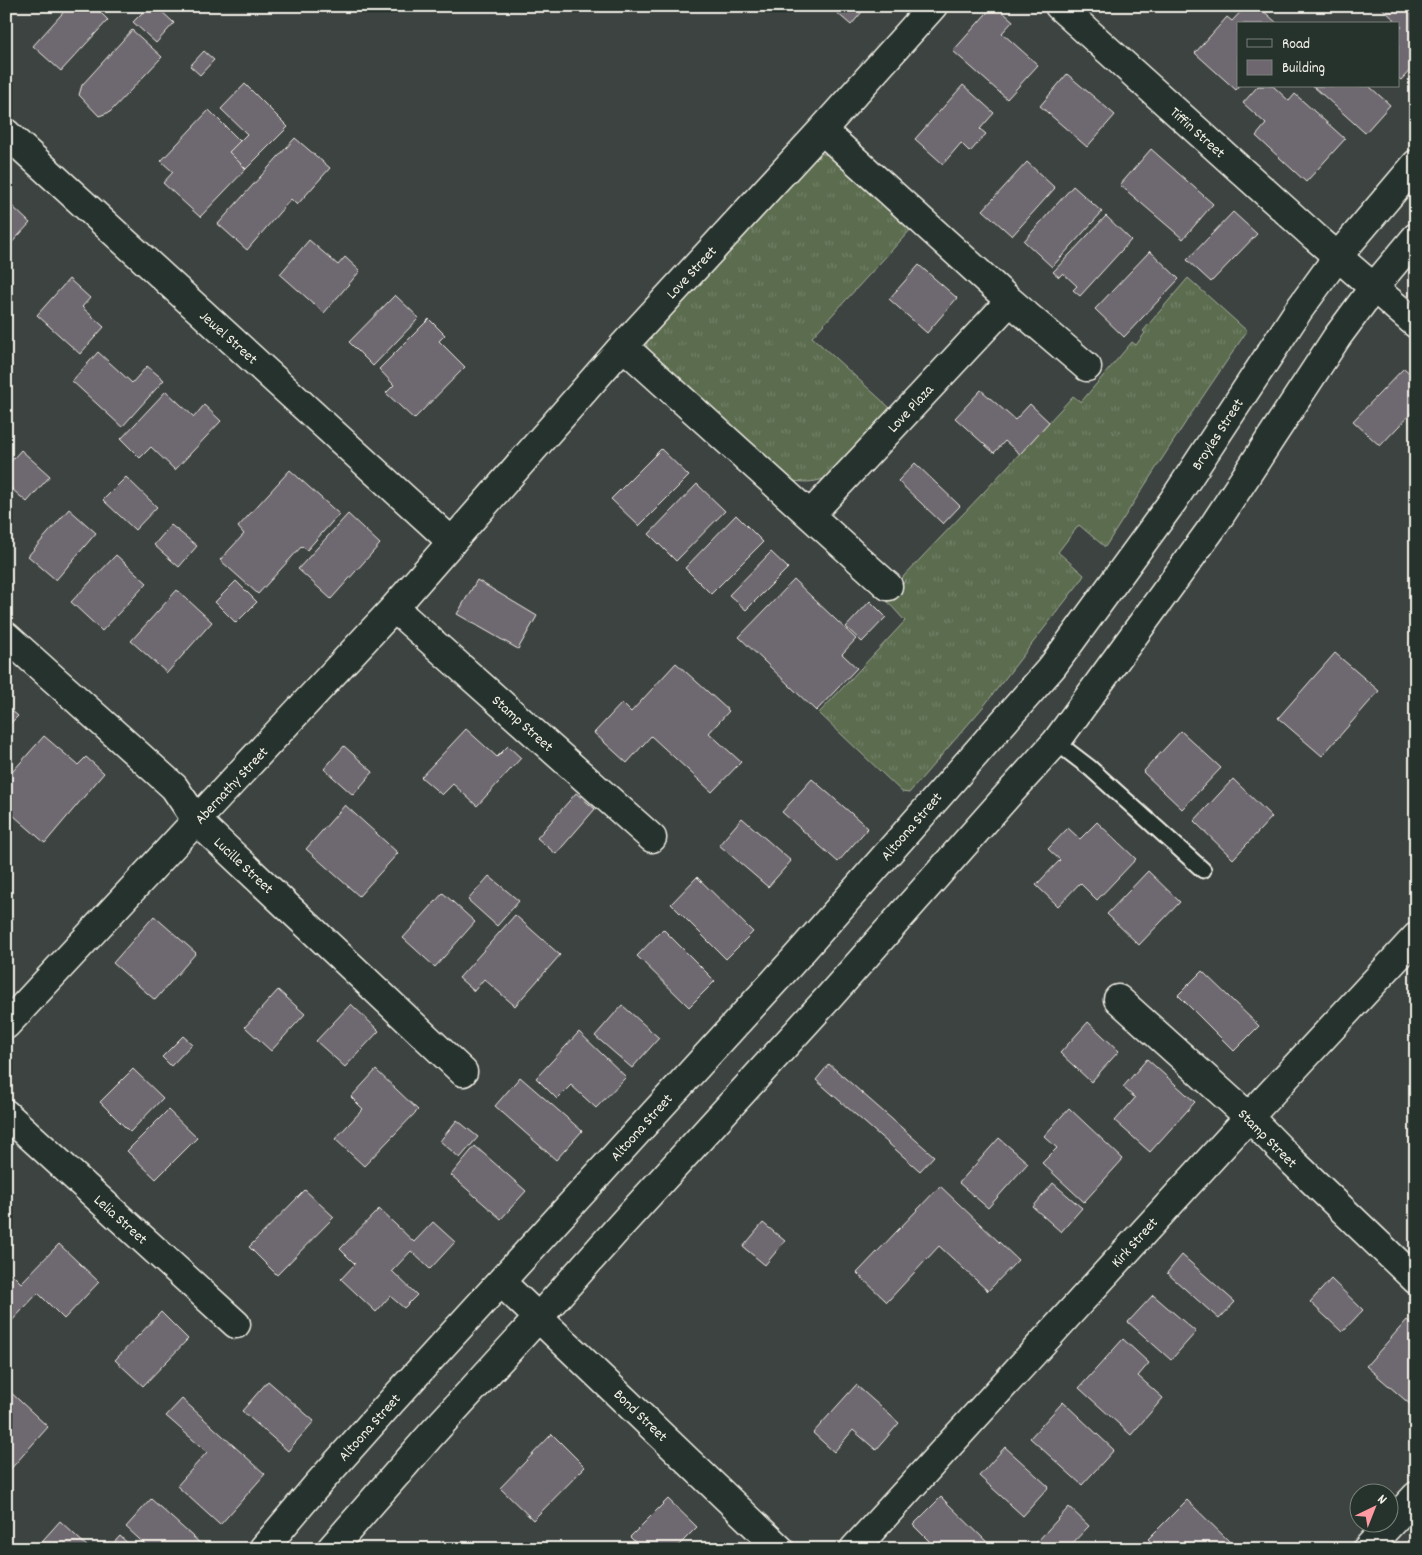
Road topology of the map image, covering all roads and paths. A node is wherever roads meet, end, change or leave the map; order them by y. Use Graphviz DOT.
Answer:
graph roads {
  1 [pos="933,6"];
  2 [pos="1058,6"];
  3 [pos="822,130"];
  4 [pos="6,133"];
  5 [pos="1416,164"];
  6 [pos="1416,237"];
  7 [pos="1338,256"];
  8 [pos="1374,287"];
  9 [pos="1010,301"];
  10 [pos="1416,324"];
  11 [pos="622,346"];
  12 [pos="1087,367"];
  13 [pos="810,515"];
  14 [pos="452,542"];
  15 [pos="888,586"];
  16 [pos="394,608"];
  17 [pos="6,636"];
  18 [pos="1018,705"];
  19 [pos="1056,742"];
  20 [pos="197,821"];
  21 [pos="652,838"];
  22 [pos="1203,870"];
  23 [pos="1416,937"];
  24 [pos="1118,999"];
  25 [pos="6,1025"];
  26 [pos="463,1072"];
  27 [pos="6,1114"];
  28 [pos="1249,1117"];
  29 [pos="1416,1280"];
  30 [pos="501,1282"];
  31 [pos="539,1317"];
  32 [pos="236,1324"];
  33 [pos="1416,1496"];
  34 [pos="263,1549"];
  35 [pos="331,1549"];
  36 [pos="780,1549"];
  37 [pos="854,1549"];
  38 [pos="1367,1549"];
  1 -- 3 [label="street, Love Street"];
  2 -- 7 [label="street, Tiffin Street"];
  3 -- 9 [label="street"];
  3 -- 11 [label="street, Love Street"];
  4 -- 14 [label="street, Jewel Street"];
  5 -- 7 [label="street, Broyles Street"];
  6 -- 8 [label="street"];
  7 -- 8 [label="street, Tiffin Street"];
  7 -- 18 [label="street, Broyles Street"];
  8 -- 10 [label="street, Tiffin Street"];
  8 -- 19 [label="street"];
  9 -- 12 [label="street"];
  9 -- 13 [label="street, Love Plaza"];
  11 -- 13 [label="street"];
  11 -- 14 [label="street, Love Street"];
  13 -- 15 [label="street"];
  14 -- 16 [label="street, Abernathy Street"];
  16 -- 20 [label="street, Abernathy Street"];
  16 -- 21 [label="street, Stamp Street"];
  17 -- 20 [label="street, Lucille Street"];
  18 -- 30 [label="street, Altoona Street"];
  19 -- 22 [label="lane"];
  19 -- 31 [label="street"];
  20 -- 25 [label="street, Abernathy Street"];
  20 -- 26 [label="street, Lucille Street"];
  23 -- 28 [label="street, Kirk Street"];
  24 -- 28 [label="street, Stamp Street"];
  27 -- 32 [label="street, Lelia Street"];
  28 -- 29 [label="street, Stamp Street"];
  28 -- 37 [label="street, Kirk Street"];
  30 -- 31 [label="street, Bond Street"];
  30 -- 34 [label="street, Altoona Street"];
  31 -- 35 [label="street"];
  31 -- 36 [label="street, Bond Street"];
  33 -- 38 [label="street"];
}
